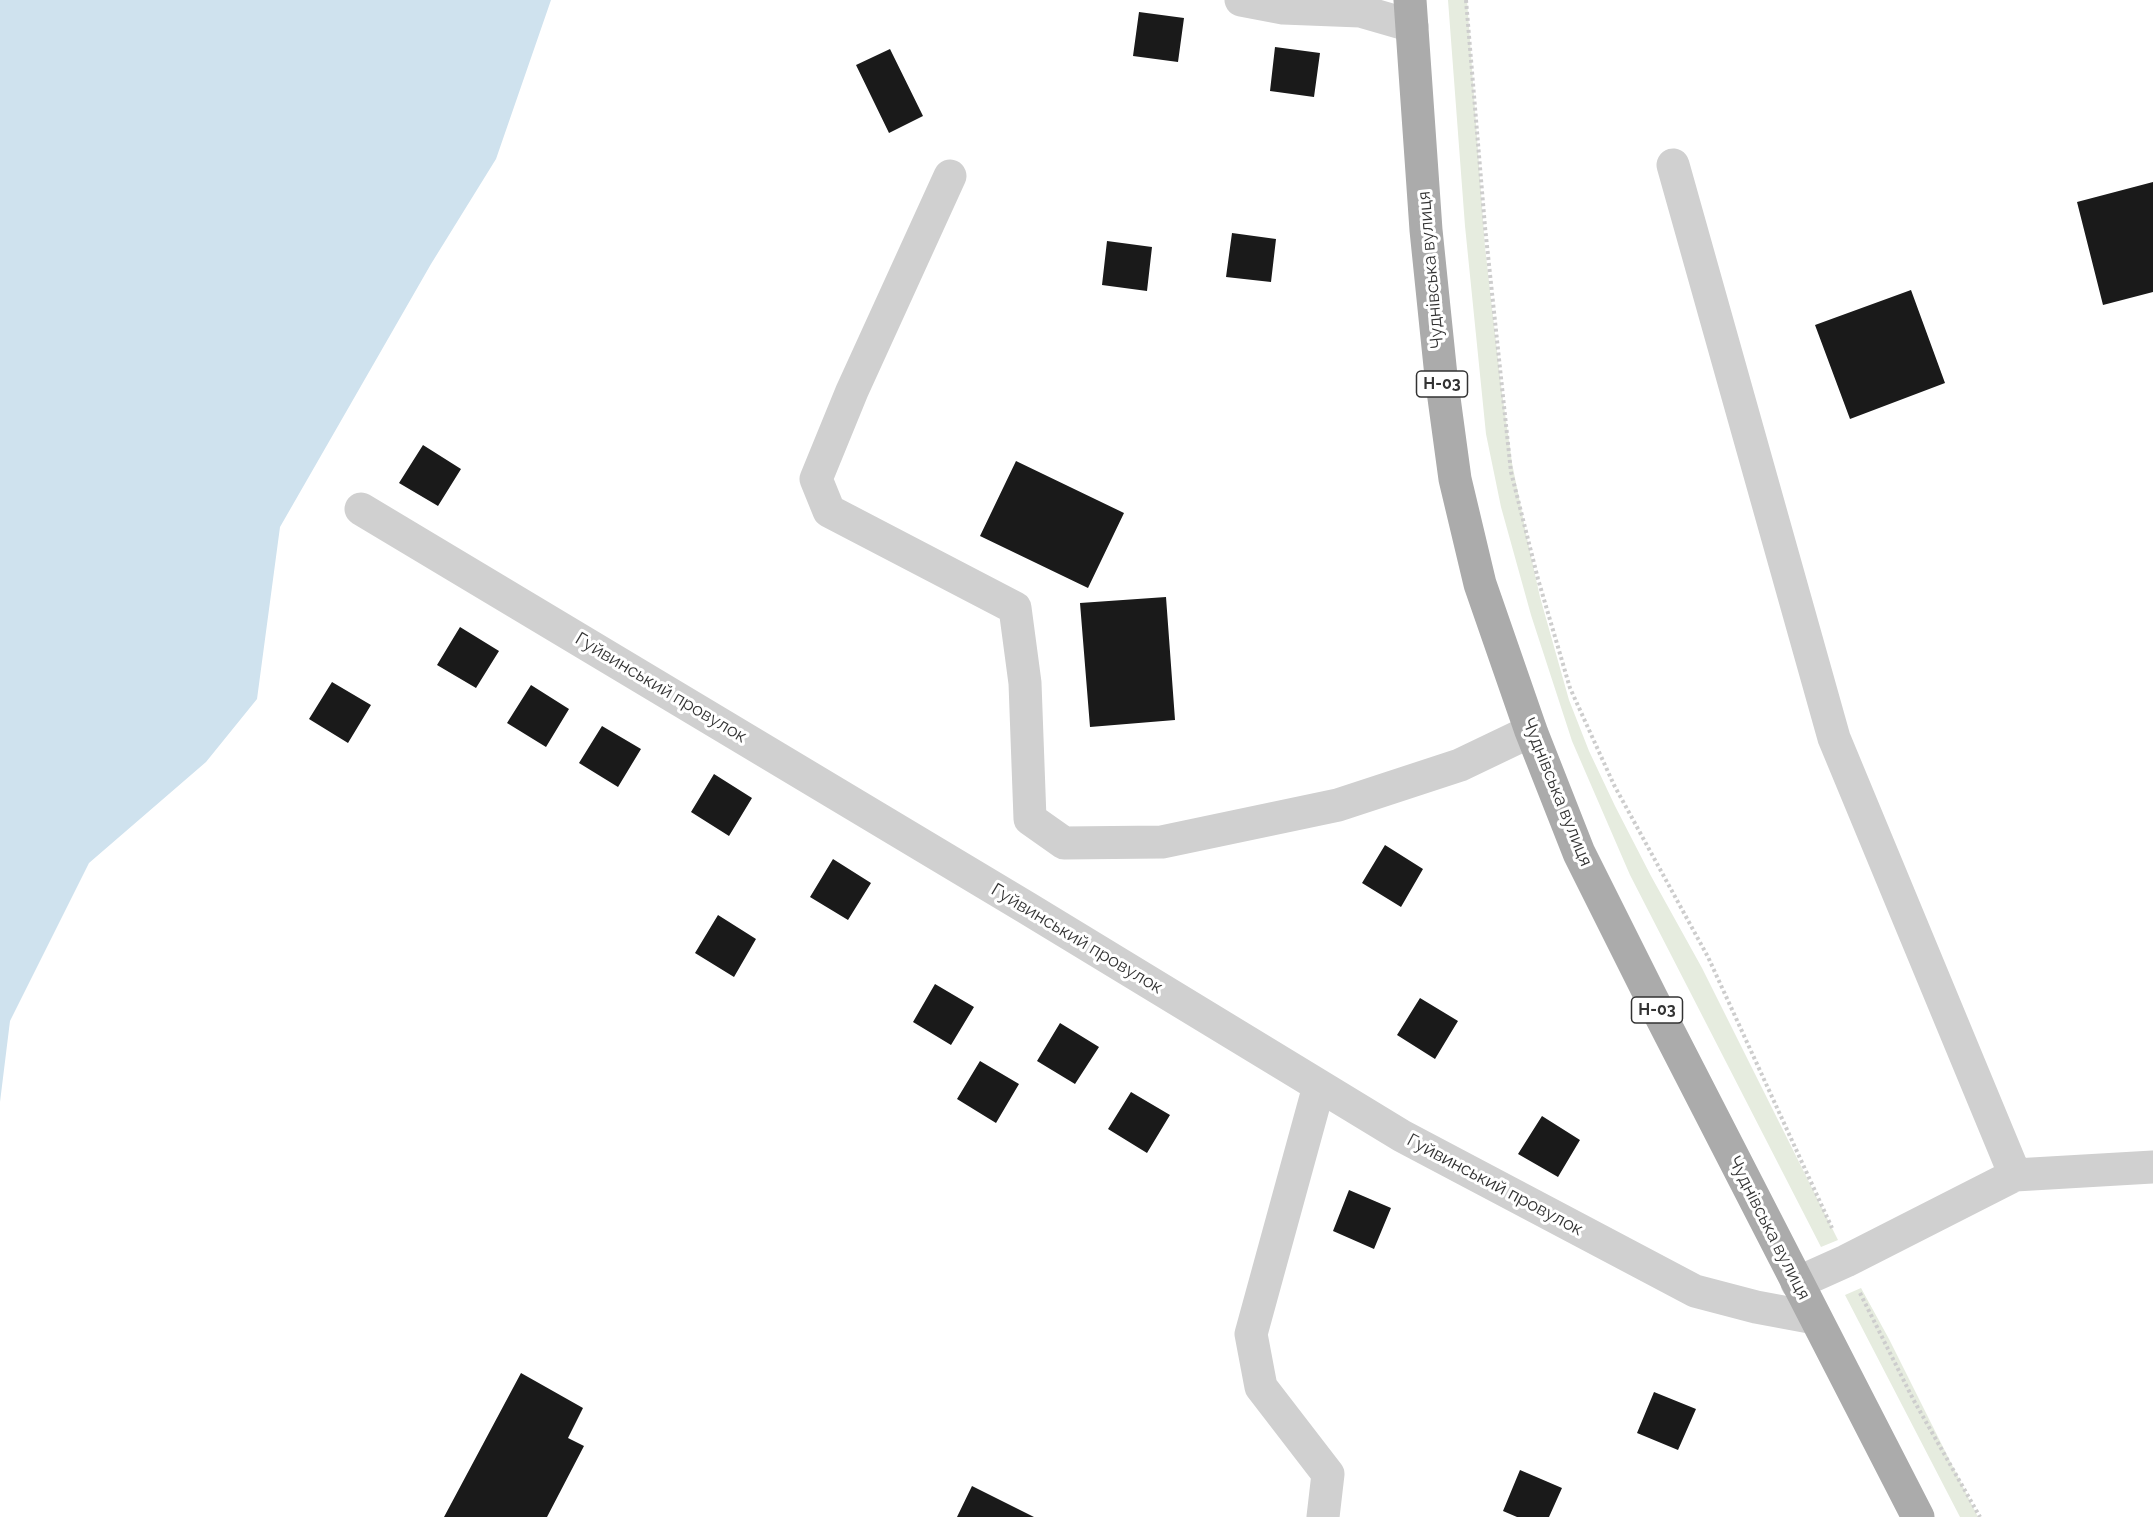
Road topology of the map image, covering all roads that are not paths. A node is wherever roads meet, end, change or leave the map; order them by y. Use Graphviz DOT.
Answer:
graph roads {
  1 [pos="1242,0"];
  2 [pos="1411,13"];
  3 [pos="1673,165"];
  4 [pos="950,176"];
  5 [pos="361,509"];
  6 [pos="1532,730"];
  7 [pos="1319,1086"];
  8 [pos="2153,1167"];
  9 [pos="2015,1174"];
  10 [pos="1797,1283"];
  11 [pos="1815,1318"];
  12 [pos="1323,1517"];
  13 [pos="1918,1517"];
  1 -- 2 [label="street"];
  2 -- 6 [label="main road, Чуднівська вулиця / Н-03"];
  3 -- 9 [label="street"];
  4 -- 6 [label="street"];
  5 -- 7 [label="street, Гуйвинський провулок"];
  6 -- 10 [label="main road, Чуднівська вулиця / Н-03"];
  7 -- 11 [label="street, Гуйвинський провулок"];
  7 -- 12 [label="street"];
  8 -- 9 [label="street"];
  9 -- 10 [label="street"];
  10 -- 11 [label="main road, Чуднівська вулиця / Н-03"];
  11 -- 13 [label="main road, Чуднівська вулиця / Н-03"];
}
